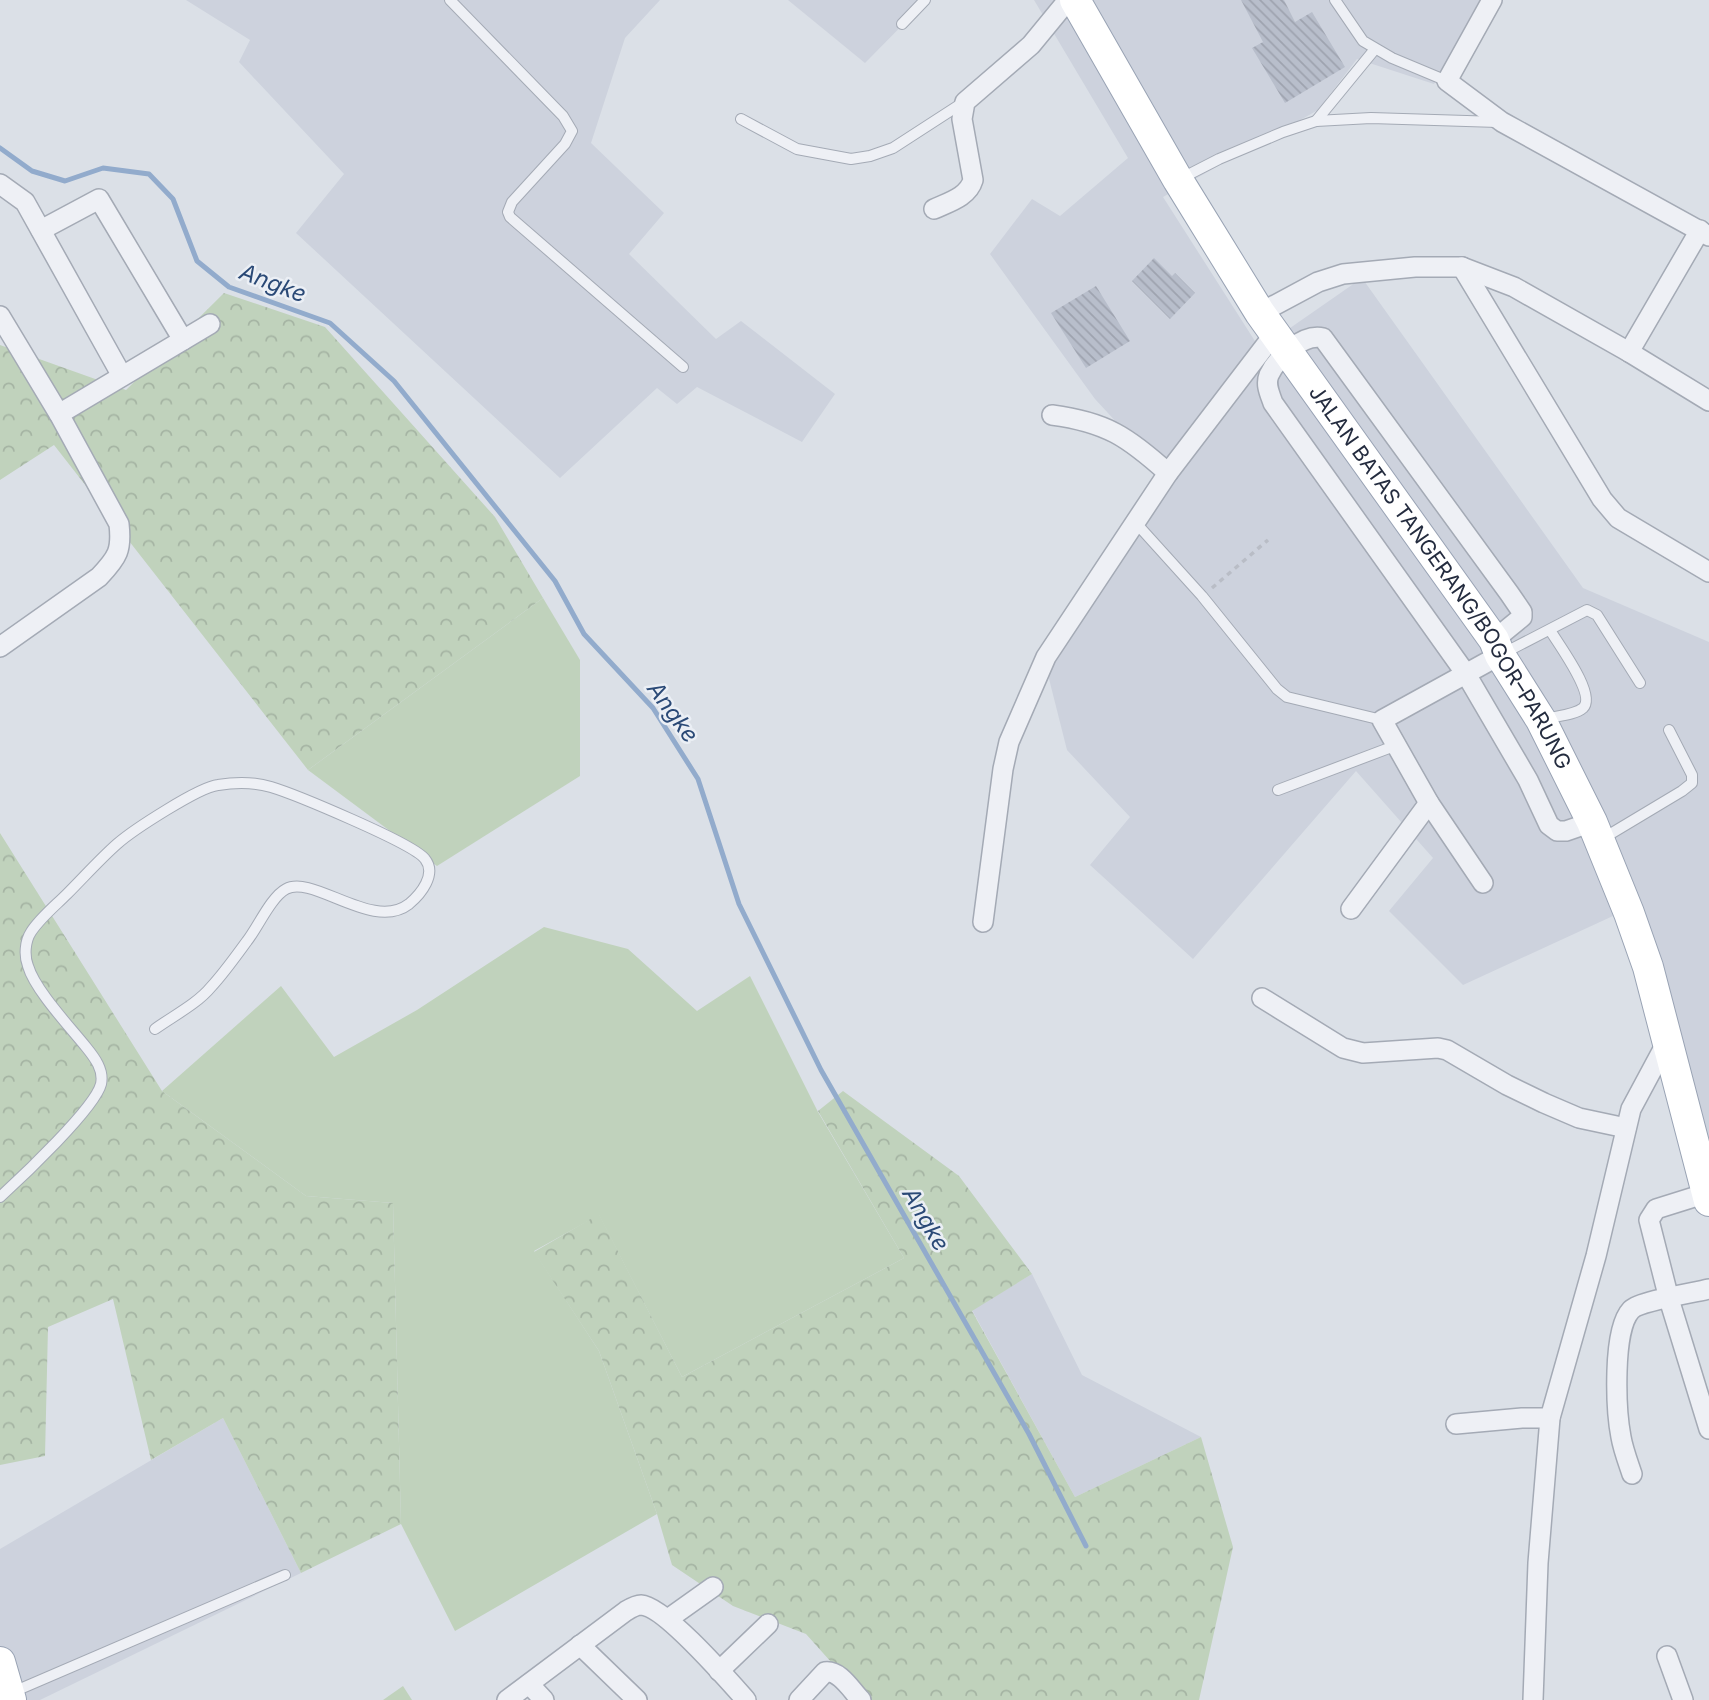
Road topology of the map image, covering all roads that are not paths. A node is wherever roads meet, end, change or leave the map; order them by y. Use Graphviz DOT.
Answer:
graph roads {
  1 [pos="450,0"];
  2 [pos="925,0"];
  3 [pos="1068,0"];
  4 [pos="1074,0"];
  5 [pos="1335,0"];
  6 [pos="1492,0"];
  7 [pos="902,23"];
  8 [pos="1375,49"];
  9 [pos="1447,81"];
  10 [pos="964,102"];
  11 [pos="741,119"];
  12 [pos="1316,121"];
  13 [pos="1502,122"];
  14 [pos="1178,180"];
  15 [pos="0,184"];
  16 [pos="934,209"];
  17 [pos="41,230"];
  18 [pos="1705,233"];
  19 [pos="1462,267"];
  20 [pos="0,316"];
  21 [pos="210,324"];
  22 [pos="1274,333"];
  23 [pos="183,340"];
  24 [pos="1629,352"];
  25 [pos="683,367"];
  26 [pos="122,376"];
  27 [pos="1709,401"];
  28 [pos="59,414"];
  29 [pos="1052,415"];
  30 [pos="1168,472"];
  31 [pos="1136,523"];
  32 [pos="1709,572"];
  33 [pos="1550,629"];
  34 [pos="0,647"];
  35 [pos="1497,648"];
  36 [pos="1466,674"];
  37 [pos="1640,683"];
  38 [pos="1382,720"];
  39 [pos="1541,720"];
  40 [pos="1669,730"];
  41 [pos="1397,745"];
  42 [pos="1278,790"];
  43 [pos="1429,803"];
  44 [pos="1595,832"];
  45 [pos="1483,883"];
  46 [pos="1351,909"];
  47 [pos="983,922"];
  48 [pos="1262,999"];
  49 [pos="155,1029"];
  50 [pos="1668,1040"];
  51 [pos="1626,1128"];
  52 [pos="1699,1130"];
  53 [pos="0,1197"];
  54 [pos="1708,1197"];
  55 [pos="1709,1289"];
  56 [pos="1669,1299"];
  57 [pos="1550,1418"];
  58 [pos="1455,1424"];
  59 [pos="1709,1429"];
  60 [pos="1632,1474"];
  61 [pos="285,1575"];
  62 [pos="713,1587"];
  63 [pos="668,1619"];
  64 [pos="768,1624"];
  65 [pos="580,1645"];
  66 [pos="1667,1657"];
  67 [pos="0,1662"];
  68 [pos="719,1671"];
  69 [pos="529,1684"];
  70 [pos="10,1697"];
  71 [pos="507,1700"];
  72 [pos="544,1700"];
  73 [pos="637,1700"];
  74 [pos="746,1700"];
  75 [pos="799,1700"];
  76 [pos="861,1700"];
  77 [pos="1533,1700"];
  78 [pos="1683,1700"];
  1 -- 25 [label="lane"];
  2 -- 7 [label="lane"];
  3 -- 10 [label="street"];
  4 -- 14 [label="main road, JALAN BATAS TANGERANG/BOGOR–PARUNG"];
  5 -- 8 [label="lane"];
  6 -- 9 [label="street"];
  8 -- 9 [label="lane"];
  8 -- 12 [label="lane"];
  9 -- 13 [label="street"];
  10 -- 11 [label="lane"];
  10 -- 16 [label="street"];
  12 -- 13 [label="lane"];
  12 -- 14 [label="lane"];
  13 -- 18 [label="street"];
  14 -- 22 [label="main road, JALAN BATAS TANGERANG/BOGOR–PARUNG"];
  15 -- 17 [label="street"];
  17 -- 23 [label="street"];
  17 -- 26 [label="street"];
  18 -- 24 [label="street"];
  19 -- 22 [label="street"];
  19 -- 24 [label="street"];
  19 -- 32 [label="street"];
  20 -- 28 [label="street"];
  21 -- 23 [label="street"];
  22 -- 30 [label="street"];
  22 -- 35 [label="main road, JALAN BATAS TANGERANG/BOGOR–PARUNG"];
  22 -- 35 [label="street"];
  22 -- 36 [label="street"];
  23 -- 26 [label="street"];
  24 -- 27 [label="street"];
  26 -- 28 [label="street"];
  28 -- 34 [label="street"];
  29 -- 30 [label="street"];
  30 -- 31 [label="street"];
  31 -- 38 [label="lane"];
  31 -- 47 [label="street"];
  33 -- 35 [label="lane"];
  33 -- 37 [label="lane"];
  33 -- 39 [label="lane"];
  35 -- 36 [label="street"];
  35 -- 39 [label="main road, JALAN BATAS TANGERANG/BOGOR–PARUNG"];
  36 -- 38 [label="street"];
  36 -- 44 [label="street"];
  38 -- 41 [label="street"];
  39 -- 44 [label="main road, JALAN BATAS TANGERANG/BOGOR–PARUNG"];
  40 -- 44 [label="lane"];
  41 -- 42 [label="lane"];
  41 -- 43 [label="street"];
  43 -- 45 [label="street"];
  43 -- 46 [label="street"];
  44 -- 50 [label="main road, JALAN BATAS TANGERANG/BOGOR–PARUNG"];
  48 -- 51 [label="street"];
  49 -- 53 [label="lane"];
  50 -- 51 [label="street"];
  50 -- 52 [label="main road, JALAN BATAS TANGERANG/BOGOR–PARUNG"];
  51 -- 57 [label="street"];
  52 -- 54 [label="main road, JALAN BATAS TANGERANG/BOGOR–PARUNG"];
  54 -- 56 [label="street"];
  55 -- 56 [label="street"];
  56 -- 59 [label="street"];
  56 -- 60 [label="street"];
  57 -- 58 [label="street"];
  57 -- 77 [label="street"];
  61 -- 70 [label="lane"];
  62 -- 63 [label="street"];
  63 -- 65 [label="street"];
  63 -- 68 [label="street"];
  64 -- 68 [label="street"];
  65 -- 69 [label="street"];
  65 -- 73 [label="street"];
  66 -- 78 [label="street"];
  67 -- 70 [label="main road"];
  68 -- 74 [label="street"];
  69 -- 71 [label="street"];
  69 -- 72 [label="street"];
  75 -- 76 [label="street"];
}
